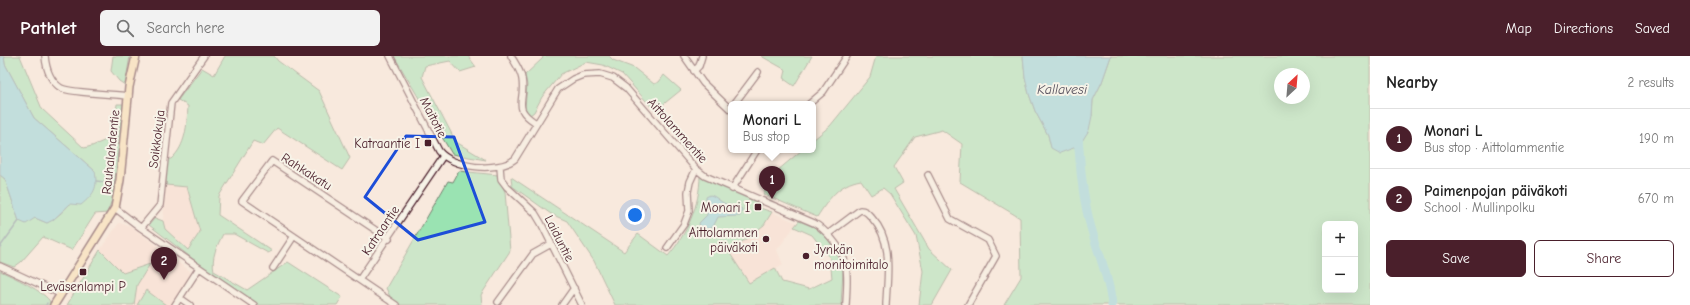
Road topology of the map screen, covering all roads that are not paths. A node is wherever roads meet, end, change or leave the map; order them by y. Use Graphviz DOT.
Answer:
graph roads {
  1 [pos="45,56"];
  2 [pos="136,56"];
  3 [pos="204,56"];
  4 [pos="390,56"];
  5 [pos="511,56"];
  6 [pos="684,56"];
  7 [pos="702,56"];
  8 [pos="847,56"];
  9 [pos="694,71"];
  10 [pos="758,72"];
  11 [pos="129,96"];
  12 [pos="737,101"];
  13 [pos="812,101"];
  14 [pos="728,105"];
  15 [pos="536,123"];
  16 [pos="755,153"];
  17 [pos="443,156"];
  18 [pos="500,167"];
  19 [pos="696,169"];
  20 [pos="928,175"];
  21 [pos="732,189"];
  22 [pos="115,208"];
  23 [pos="141,228"];
  24 [pos="828,234"];
  25 [pos="294,236"];
  26 [pos="388,239"];
  27 [pos="551,244"];
  28 [pos="667,248"];
  29 [pos="0,266"];
  30 [pos="199,268"];
  31 [pos="273,268"];
  32 [pos="359,280"];
  33 [pos="574,288"];
  34 [pos="60,294"];
  35 [pos="180,298"];
  36 [pos="498,302"];
  37 [pos="54,305"];
  38 [pos="175,305"];
  39 [pos="190,305"];
  40 [pos="254,305"];
  41 [pos="396,305"];
  42 [pos="562,305"];
  43 [pos="582,305"];
  44 [pos="846,305"];
  45 [pos="886,305"];
  46 [pos="968,305"];
  1 -- 11 [label="street"];
  2 -- 11 [label="main road, Rauhalahdentie"];
  3 -- 23 [label="street, Soikkokuja"];
  4 -- 17 [label="street, Maitotie"];
  5 -- 15 [label="street"];
  6 -- 9 [label="street"];
  7 -- 9 [label="street"];
  8 -- 13 [label="street"];
  9 -- 14 [label="street"];
  10 -- 12 [label="street"];
  11 -- 22 [label="main road, Rauhalahdentie"];
  15 -- 18 [label="street, Aittolammentie"];
  15 -- 19 [label="street, Aittolammentie"];
  16 -- 21 [label="street"];
  17 -- 18 [label="street, Maitotie"];
  17 -- 26 [label="street, Katraantie"];
  18 -- 27 [label="street, Laiduntie"];
  19 -- 21 [label="street, Aittolammentie"];
  19 -- 28 [label="street"];
  20 -- 46 [label="street"];
  21 -- 24 [label="street, Aittolammentie"];
  22 -- 23 [label="street"];
  22 -- 34 [label="main road, Rauhalahdentie"];
  23 -- 30 [label="street"];
  24 -- 44 [label="street, Aittolammentie"];
  24 -- 45 [label="street"];
  25 -- 26 [label="street, Rahkakatu"];
  25 -- 31 [label="street"];
  25 -- 32 [label="street, Rahkakatu"];
  26 -- 32 [label="street, Katraantie"];
  27 -- 33 [label="street, Laiduntie"];
  27 -- 36 [label="street"];
  29 -- 34 [label="street"];
  30 -- 35 [label="street"];
  30 -- 40 [label="street"];
  32 -- 41 [label="street"];
  33 -- 42 [label="street"];
  33 -- 43 [label="street, Laiduntie"];
  34 -- 37 [label="main road, Rauhalahdentie"];
  35 -- 38 [label="street"];
  35 -- 39 [label="street"];
}
